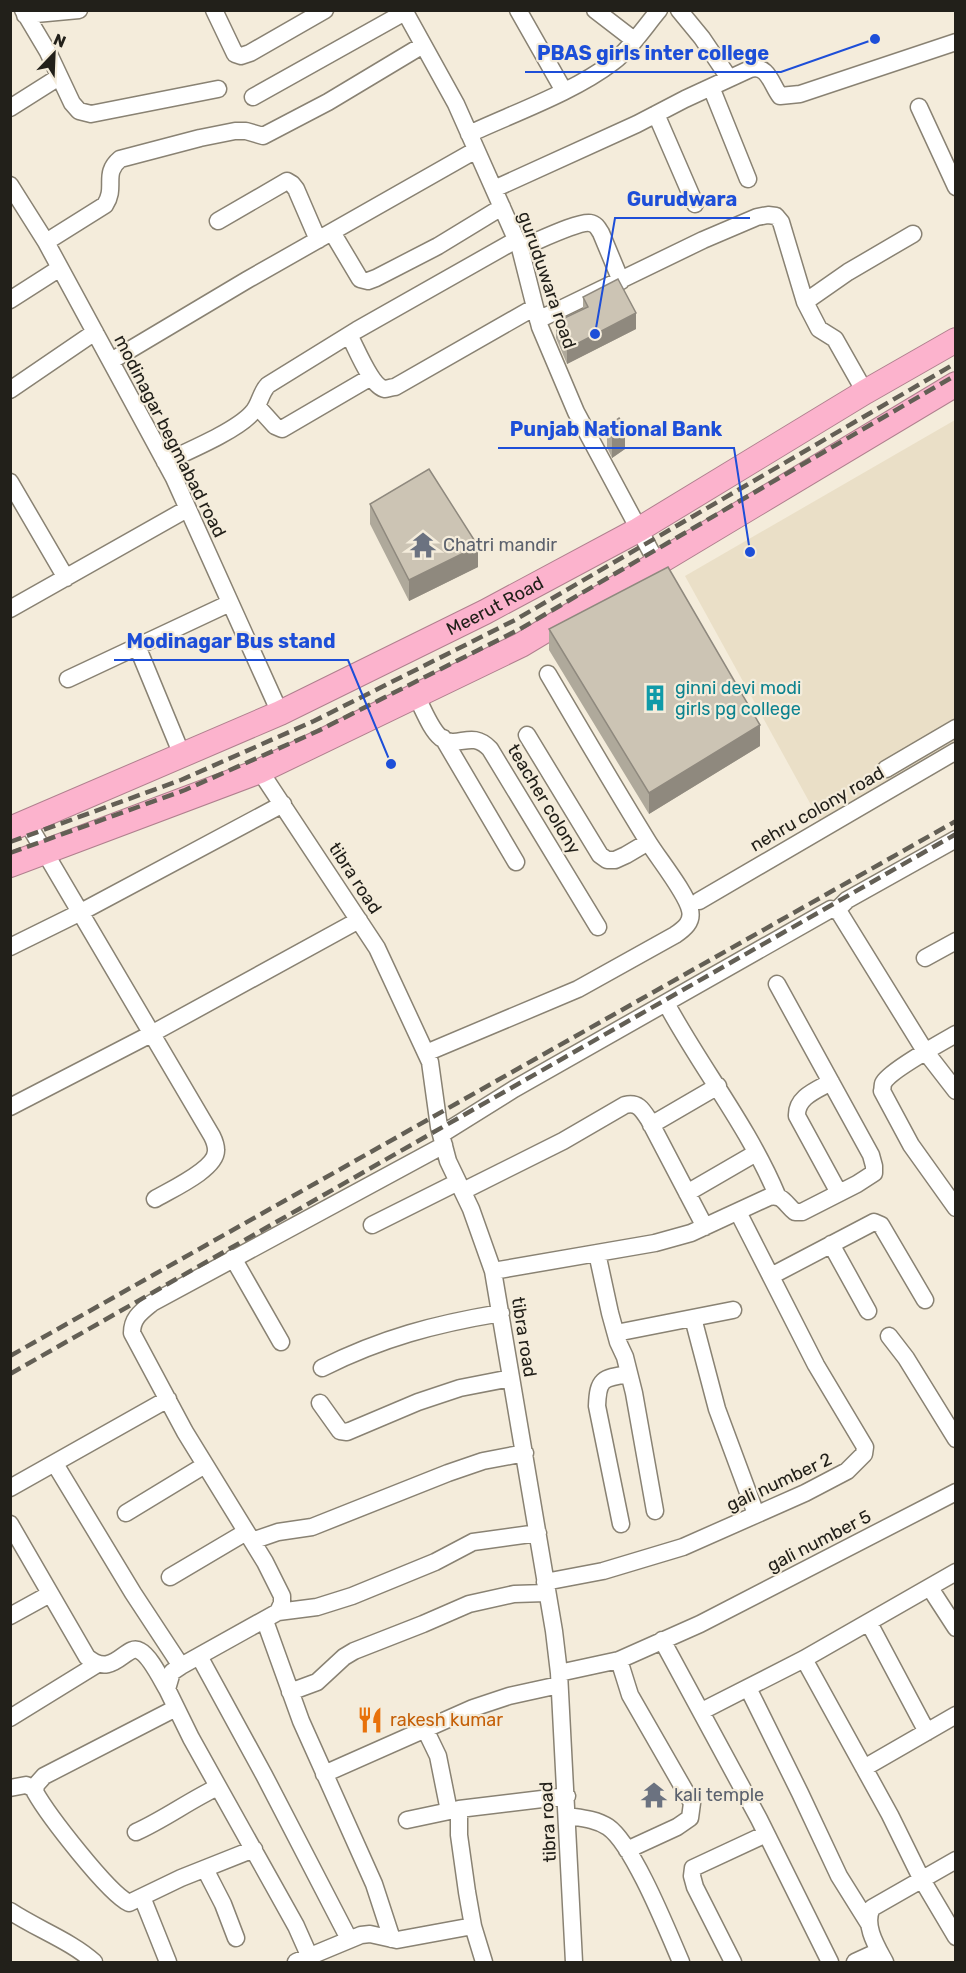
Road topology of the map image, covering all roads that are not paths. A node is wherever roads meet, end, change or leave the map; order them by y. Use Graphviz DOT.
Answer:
graph roads {
  1 [pos="79,10"];
  2 [pos="214,10"];
  3 [pos="325,10"];
  4 [pos="518,10"];
  5 [pos="595,10"];
  6 [pos="659,10"];
  7 [pos="679,10"];
  8 [pos="405,11"];
  9 [pos="24,13"];
  10 [pos="634,40"];
  11 [pos="956,42"];
  12 [pos="423,45"];
  13 [pos="59,77"];
  14 [pos="729,78"];
  15 [pos="711,87"];
  16 [pos="218,89"];
  17 [pos="564,91"];
  18 [pos="253,97"];
  19 [pos="919,107"];
  20 [pos="10,108"];
  21 [pos="656,114"];
  22 [pos="469,134"];
  23 [pos="476,150"];
  24 [pos="748,179"];
  25 [pos="11,186"];
  26 [pos="956,187"];
  27 [pos="494,189"];
  28 [pos="694,204"];
  29 [pos="502,207"];
  30 [pos="218,221"];
  31 [pos="913,234"];
  32 [pos="325,236"];
  33 [pos="46,242"];
  34 [pos="518,244"];
  35 [pos="60,268"];
  36 [pos="621,281"];
  37 [pos="10,300"];
  38 [pos="805,302"];
  39 [pos="537,314"];
  40 [pos="95,332"];
  41 [pos="349,335"];
  42 [pos="956,340"];
  43 [pos="111,361"];
  44 [pos="371,377"];
  45 [pos="956,384"];
  46 [pos="10,390"];
  47 [pos="865,392"];
  48 [pos="257,406"];
  49 [pos="165,462"];
  50 [pos="10,482"];
  51 [pos="188,509"];
  52 [pos="638,530"];
  53 [pos="657,563"];
  54 [pos="66,578"];
  55 [pos="230,603"];
  56 [pos="10,609"];
  57 [pos="137,646"];
  58 [pos="548,674"];
  59 [pos="68,679"];
  60 [pos="416,696"];
  61 [pos="280,713"];
  62 [pos="956,728"];
  63 [pos="527,735"];
  64 [pos="443,738"];
  65 [pos="956,751"];
  66 [pos="182,755"];
  67 [pos="886,769"];
  68 [pos="260,771"];
  69 [pos="283,804"];
  70 [pos="19,825"];
  71 [pos="956,839"];
  72 [pos="648,842"];
  73 [pos="45,852"];
  74 [pos="516,862"];
  75 [pos="10,865"];
  76 [pos="699,901"];
  77 [pos="837,910"];
  78 [pos="81,912"];
  79 [pos="359,920"];
  80 [pos="598,927"];
  81 [pos="956,941"];
  82 [pos="10,947"];
  83 [pos="925,958"];
  84 [pos="777,984"];
  85 [pos="666,1003"];
  86 [pos="153,1033"];
  87 [pos="956,1034"];
  88 [pos="926,1051"];
  89 [pos="426,1053"];
  90 [pos="831,1082"];
  91 [pos="718,1086"];
  92 [pos="956,1091"];
  93 [pos="10,1107"];
  94 [pos="651,1125"];
  95 [pos="443,1140"];
  96 [pos="756,1153"];
  97 [pos="461,1187"];
  98 [pos="687,1193"];
  99 [pos="839,1193"];
  100 [pos="777,1195"];
  101 [pos="155,1199"];
  102 [pos="956,1208"];
  103 [pos="738,1212"];
  104 [pos="372,1225"];
  105 [pos="705,1227"];
  106 [pos="831,1245"];
  107 [pos="597,1253"];
  108 [pos="233,1258"];
  109 [pos="493,1271"];
  110 [pos="771,1276"];
  111 [pos="925,1300"];
  112 [pos="733,1310"];
  113 [pos="868,1311"];
  114 [pos="501,1313"];
  115 [pos="693,1318"];
  116 [pos="615,1333"];
  117 [pos="889,1336"];
  118 [pos="281,1342"];
  119 [pos="322,1368"];
  120 [pos="629,1374"];
  121 [pos="511,1378"];
  122 [pos="168,1400"];
  123 [pos="320,1403"];
  124 [pos="956,1439"];
  125 [pos="525,1453"];
  126 [pos="55,1464"];
  127 [pos="205,1465"];
  128 [pos="10,1488"];
  129 [pos="956,1492"];
  130 [pos="655,1511"];
  131 [pos="126,1513"];
  132 [pos="756,1514"];
  133 [pos="10,1524"];
  134 [pos="621,1524"];
  135 [pos="538,1533"];
  136 [pos="249,1537"];
  137 [pos="956,1572"];
  138 [pos="170,1577"];
  139 [pos="546,1587"];
  140 [pos="930,1588"];
  141 [pos="50,1594"];
  142 [pos="10,1616"];
  143 [pos="271,1616"];
  144 [pos="869,1623"];
  145 [pos="956,1628"];
  146 [pos="662,1640"];
  147 [pos="199,1656"];
  148 [pos="804,1659"];
  149 [pos="619,1660"];
  150 [pos="96,1665"];
  151 [pos="181,1666"];
  152 [pos="559,1679"];
  153 [pos="748,1688"];
  154 [pos="167,1689"];
  155 [pos="290,1692"];
  156 [pos="176,1708"];
  157 [pos="702,1711"];
  158 [pos="956,1715"];
  159 [pos="10,1718"];
  160 [pos="425,1729"];
  161 [pos="927,1732"];
  162 [pos="864,1768"];
  163 [pos="324,1774"];
  164 [pos="218,1787"];
  165 [pos="10,1788"];
  166 [pos="35,1789"];
  167 [pos="567,1796"];
  168 [pos="454,1810"];
  169 [pos="568,1816"];
  170 [pos="406,1820"];
  171 [pos="136,1832"];
  172 [pos="766,1834"];
  173 [pos="254,1849"];
  174 [pos="627,1850"];
  175 [pos="956,1860"];
  176 [pos="206,1869"];
  177 [pos="921,1878"];
  178 [pos="142,1897"];
  179 [pos="12,1914"];
  180 [pos="869,1924"];
  181 [pos="473,1926"];
  182 [pos="956,1937"];
  183 [pos="236,1938"];
  184 [pos="349,1939"];
  185 [pos="392,1939"];
  186 [pos="882,1957"];
  187 [pos="306,1961"];
  188 [pos="94,1962"];
  189 [pos="168,1962"];
  190 [pos="484,1962"];
  191 [pos="574,1962"];
  192 [pos="681,1962"];
  193 [pos="733,1962"];
  194 [pos="830,1962"];
  195 [pos="855,1962"];
  1 -- 9 [label="street"];
  2 -- 3 [label="street"];
  4 -- 17 [label="street"];
  5 -- 10 [label="street"];
  6 -- 10 [label="street"];
  7 -- 14 [label="street"];
  8 -- 12 [label="street, guruduwara road"];
  8 -- 18 [label="street"];
  9 -- 13 [label="street"];
  10 -- 17 [label="street"];
  11 -- 14 [label="street"];
  12 -- 22 [label="street, guruduwara road"];
  12 -- 33 [label="street"];
  13 -- 16 [label="street"];
  13 -- 20 [label="street"];
  14 -- 15 [label="street"];
  15 -- 21 [label="street"];
  15 -- 24 [label="street"];
  17 -- 22 [label="street"];
  19 -- 26 [label="street"];
  21 -- 27 [label="street"];
  21 -- 28 [label="street"];
  22 -- 23 [label="street, guruduwara road"];
  23 -- 27 [label="street, guruduwara road"];
  23 -- 32 [label="street"];
  25 -- 33 [label="street, modinagar begmabad road"];
  27 -- 29 [label="street, guruduwara road"];
  29 -- 32 [label="street"];
  29 -- 34 [label="street, guruduwara road"];
  30 -- 32 [label="street"];
  31 -- 38 [label="street"];
  32 -- 43 [label="street"];
  33 -- 35 [label="street, modinagar begmabad road"];
  34 -- 36 [label="street"];
  34 -- 39 [label="street, guruduwara road"];
  34 -- 41 [label="street"];
  35 -- 37 [label="street"];
  35 -- 40 [label="street, modinagar begmabad road"];
  36 -- 38 [label="street"];
  36 -- 39 [label="street"];
  38 -- 47 [label="street"];
  39 -- 44 [label="street"];
  39 -- 52 [label="street, guruduwara road"];
  40 -- 43 [label="street, modinagar begmabad road"];
  40 -- 46 [label="street"];
  41 -- 44 [label="street"];
  41 -- 48 [label="street"];
  42 -- 47 [label="highway, Meerut Road"];
  43 -- 49 [label="street, modinagar begmabad road"];
  44 -- 48 [label="street"];
  45 -- 53 [label="highway"];
  47 -- 52 [label="highway, Meerut Road"];
  48 -- 49 [label="street"];
  49 -- 51 [label="street, modinagar begmabad road"];
  50 -- 54 [label="street"];
  51 -- 54 [label="street"];
  51 -- 55 [label="street, modinagar begmabad road"];
  52 -- 53 [label="street, guruduwara road"];
  52 -- 61 [label="highway, Meerut Road"];
  53 -- 60 [label="highway"];
  54 -- 56 [label="street"];
  55 -- 57 [label="street"];
  55 -- 61 [label="street, modinagar begmabad road"];
  57 -- 59 [label="street"];
  57 -- 66 [label="street"];
  58 -- 72 [label="street"];
  60 -- 64 [label="street"];
  60 -- 68 [label="highway"];
  61 -- 66 [label="highway, Meerut Road"];
  62 -- 67 [label="street"];
  63 -- 72 [label="street"];
  64 -- 74 [label="street"];
  64 -- 80 [label="street, teacher colony"];
  65 -- 76 [label="street, nehru colony road"];
  66 -- 70 [label="highway, Meerut Road"];
  68 -- 69 [label="street, tibra road"];
  68 -- 73 [label="highway"];
  69 -- 78 [label="street"];
  69 -- 79 [label="street, tibra road"];
  70 -- 73 [label="street"];
  71 -- 77 [label="street"];
  72 -- 89 [label="street"];
  73 -- 75 [label="highway"];
  73 -- 78 [label="street"];
  77 -- 85 [label="street"];
  77 -- 88 [label="street"];
  78 -- 82 [label="street"];
  78 -- 86 [label="street"];
  79 -- 86 [label="street"];
  79 -- 89 [label="street, tibra road"];
  81 -- 83 [label="street"];
  84 -- 90 [label="street"];
  85 -- 91 [label="street"];
  85 -- 95 [label="street"];
  86 -- 93 [label="street"];
  86 -- 101 [label="street"];
  87 -- 88 [label="street"];
  88 -- 92 [label="street"];
  88 -- 102 [label="street"];
  89 -- 95 [label="street, tibra road"];
  90 -- 99 [label="street"];
  90 -- 99 [label="street"];
  91 -- 94 [label="street"];
  91 -- 96 [label="street"];
  94 -- 97 [label="street"];
  94 -- 98 [label="street"];
  95 -- 97 [label="street, tibra road"];
  95 -- 108 [label="street"];
  96 -- 98 [label="street"];
  96 -- 100 [label="street"];
  97 -- 104 [label="street"];
  97 -- 109 [label="street, tibra road"];
  98 -- 105 [label="street"];
  99 -- 100 [label="street"];
  100 -- 103 [label="street"];
  103 -- 105 [label="street"];
  103 -- 110 [label="street, gali number 2"];
  105 -- 107 [label="street"];
  106 -- 110 [label="street"];
  106 -- 111 [label="street"];
  106 -- 113 [label="street"];
  107 -- 109 [label="street"];
  107 -- 116 [label="street"];
  108 -- 118 [label="street"];
  108 -- 122 [label="street"];
  109 -- 114 [label="street, tibra road"];
  110 -- 132 [label="street, gali number 2"];
  112 -- 115 [label="street"];
  114 -- 119 [label="street"];
  114 -- 121 [label="street, tibra road"];
  115 -- 116 [label="street"];
  115 -- 132 [label="street"];
  116 -- 120 [label="street"];
  117 -- 124 [label="street"];
  120 -- 130 [label="street"];
  120 -- 134 [label="street"];
  121 -- 123 [label="street"];
  121 -- 125 [label="street, tibra road"];
  122 -- 126 [label="street"];
  122 -- 127 [label="street"];
  125 -- 135 [label="street, tibra road"];
  125 -- 136 [label="street"];
  126 -- 128 [label="street"];
  126 -- 151 [label="street"];
  127 -- 131 [label="street"];
  127 -- 136 [label="street"];
  129 -- 146 [label="street, gali number 5"];
  132 -- 139 [label="street, gali number 2"];
  133 -- 141 [label="street"];
  135 -- 139 [label="street, tibra road"];
  135 -- 143 [label="street"];
  136 -- 138 [label="street"];
  136 -- 143 [label="street"];
  137 -- 140 [label="street"];
  139 -- 152 [label="street, tibra road"];
  139 -- 155 [label="street, gali number 2"];
  140 -- 144 [label="street"];
  140 -- 145 [label="street"];
  141 -- 142 [label="street"];
  141 -- 150 [label="street"];
  143 -- 147 [label="street"];
  143 -- 155 [label="street"];
  144 -- 148 [label="street"];
  144 -- 161 [label="street"];
  146 -- 149 [label="street, gali number 5"];
  146 -- 157 [label="street"];
  147 -- 151 [label="street"];
  147 -- 184 [label="street"];
  148 -- 153 [label="street"];
  148 -- 162 [label="street"];
  149 -- 152 [label="street, gali number 5"];
  149 -- 174 [label="street"];
  150 -- 154 [label="street"];
  150 -- 159 [label="street"];
  151 -- 154 [label="street"];
  152 -- 160 [label="street, gali number 5"];
  152 -- 167 [label="street, tibra road"];
  153 -- 157 [label="street"];
  153 -- 180 [label="street"];
  154 -- 156 [label="street"];
  155 -- 163 [label="street"];
  156 -- 164 [label="street"];
  156 -- 166 [label="street"];
  157 -- 172 [label="street"];
  158 -- 161 [label="street"];
  160 -- 163 [label="street, gali number 5"];
  160 -- 168 [label="street"];
  161 -- 162 [label="street"];
  162 -- 177 [label="street"];
  163 -- 185 [label="street"];
  164 -- 171 [label="street"];
  164 -- 173 [label="street"];
  165 -- 166 [label="street"];
  166 -- 178 [label="street"];
  167 -- 168 [label="street"];
  167 -- 169 [label="street, tibra road"];
  168 -- 170 [label="street"];
  168 -- 181 [label="street"];
  169 -- 174 [label="street"];
  169 -- 191 [label="street, tibra road"];
  172 -- 193 [label="street"];
  172 -- 194 [label="street"];
  173 -- 176 [label="street"];
  173 -- 187 [label="street"];
  174 -- 192 [label="street"];
  175 -- 177 [label="street"];
  176 -- 178 [label="street"];
  176 -- 183 [label="street"];
  177 -- 180 [label="street"];
  177 -- 182 [label="street"];
  178 -- 189 [label="street"];
  179 -- 188 [label="street"];
  180 -- 186 [label="street"];
  181 -- 185 [label="street"];
  181 -- 190 [label="street"];
  184 -- 185 [label="street"];
  184 -- 187 [label="street"];
  186 -- 195 [label="street"];
}
